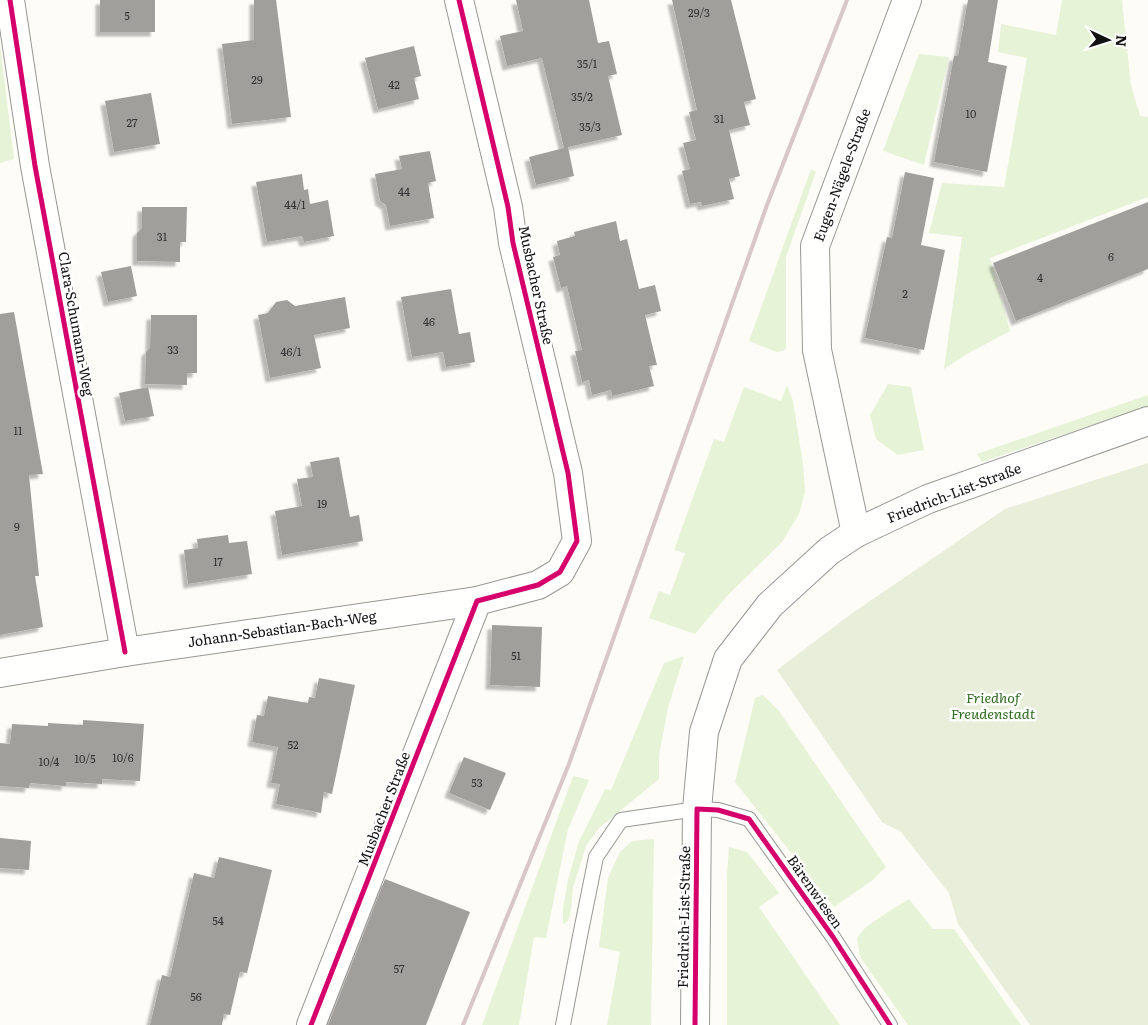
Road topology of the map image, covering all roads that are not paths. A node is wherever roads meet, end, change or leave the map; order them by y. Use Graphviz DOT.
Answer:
graph roads {
  1 [pos="10,0"];
  2 [pos="459,0"];
  3 [pos="907,0"];
  4 [pos="1148,420"];
  5 [pos="856,532"];
  6 [pos="560,572"];
  7 [pos="478,601"];
  8 [pos="125,652"];
  9 [pos="0,673"];
  10 [pos="697,809"];
  11 [pos="311,1025"];
  12 [pos="563,1025"];
  13 [pos="695,1025"];
  14 [pos="890,1025"];
  1 -- 8 [label="street, Clara-Schumann-Weg"];
  2 -- 6 [label="street, Musbacher Straße"];
  3 -- 5 [label="street, Eugen-Nägele-Straße"];
  4 -- 5 [label="street, Friedrich-List-Straße"];
  5 -- 10 [label="street, Friedrich-List-Straße"];
  6 -- 7 [label="street, Johann-Sebastian-Bach-Weg"];
  7 -- 8 [label="street, Johann-Sebastian-Bach-Weg"];
  7 -- 11 [label="street, Musbacher Straße"];
  8 -- 9 [label="street, Johann-Sebastian-Bach-Weg"];
  10 -- 12 [label="lane, Bärenwiesen"];
  10 -- 13 [label="street, Friedrich-List-Straße"];
  10 -- 14 [label="lane, Bärenwiesen"];
}
